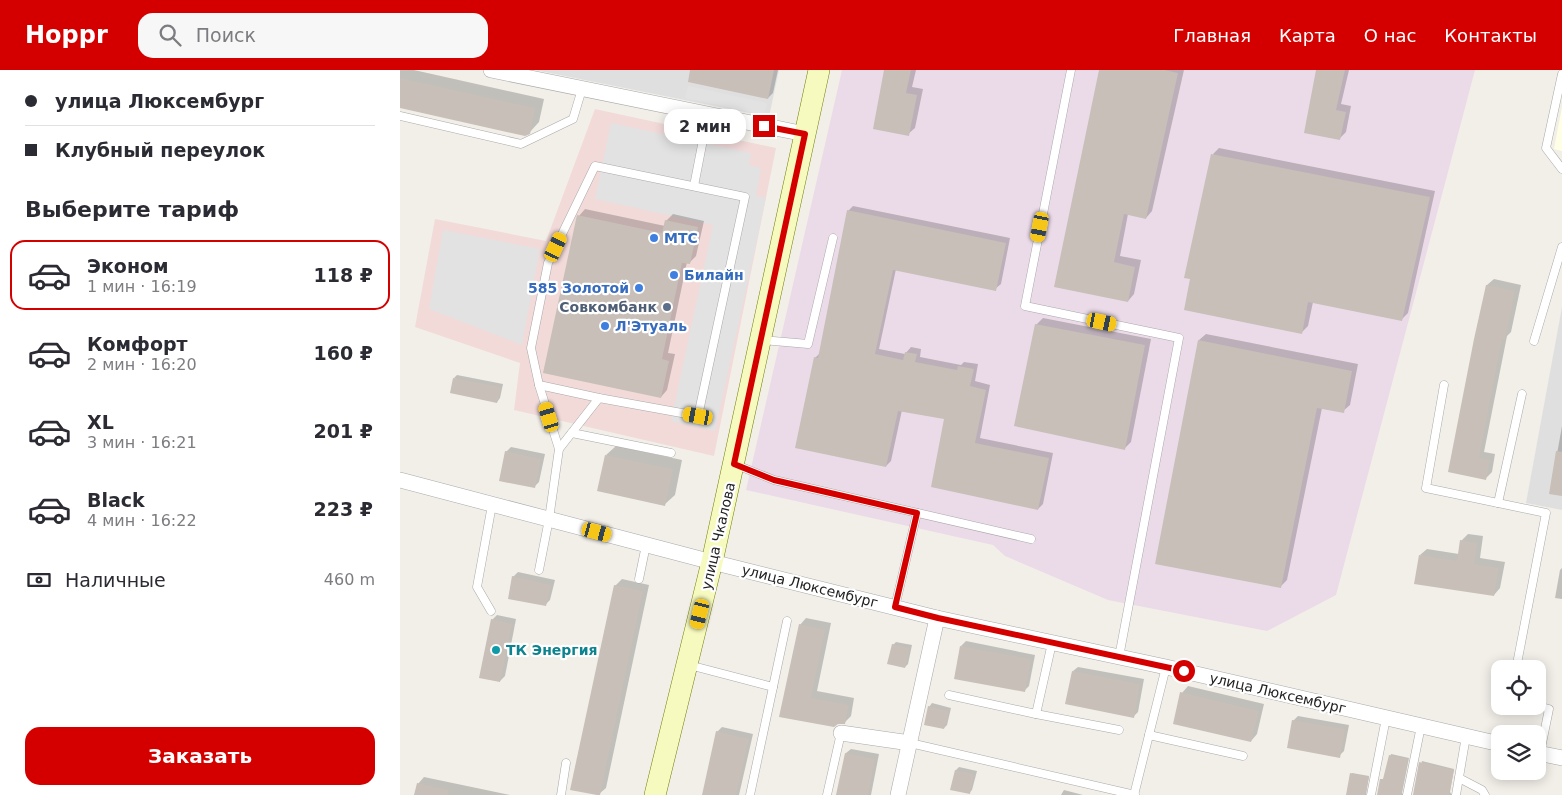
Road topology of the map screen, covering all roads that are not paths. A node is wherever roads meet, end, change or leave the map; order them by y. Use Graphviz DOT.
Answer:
graph roads {
  1 [pos="491,70"];
  2 [pos="819,70"];
  3 [pos="1070,70"];
  4 [pos="1562,74"];
  5 [pos="582,89"];
  6 [pos="708,114"];
  7 [pos="400,116"];
  8 [pos="805,134"];
  9 [pos="1562,169"];
  10 [pos="694,186"];
  11 [pos="833,238"];
  12 [pos="1562,247"];
  13 [pos="760,339"];
  14 [pos="1534,341"];
  15 [pos="539,385"];
  16 [pos="1444,385"];
  17 [pos="1522,394"];
  18 [pos="600,398"];
  19 [pos="572,434"];
  20 [pos="559,450"];
  21 [pos="671,453"];
  22 [pos="734,464"];
  23 [pos="400,480"];
  24 [pos="1498,503"];
  25 [pos="492,504"];
  26 [pos="917,513"];
  27 [pos="549,519"];
  28 [pos="1031,539"];
  29 [pos="646,545"];
  30 [pos="712,562"];
  31 [pos="538,570"];
  32 [pos="639,579"];
  33 [pos="895,607"];
  34 [pos="491,611"];
  35 [pos="938,618"];
  36 [pos="787,621"];
  37 [pos="1052,642"];
  38 [pos="1119,657"];
  39 [pos="1518,660"];
  40 [pos="687,665"];
  41 [pos="1166,667"];
  42 [pos="773,686"];
  43 [pos="950,694"];
  44 [pos="1546,708"];
  45 [pos="1036,714"];
  46 [pos="1386,718"];
  47 [pos="1545,725"];
  48 [pos="1421,726"];
  49 [pos="1119,730"];
  50 [pos="841,732"];
  51 [pos="1149,735"];
  52 [pos="1466,736"];
  53 [pos="1491,742"];
  54 [pos="910,743"];
  55 [pos="1546,755"];
  56 [pos="1243,756"];
  57 [pos="1562,758"];
  58 [pos="566,764"];
  59 [pos="1459,778"];
  60 [pos="1109,792"];
  61 [pos="561,795"];
  62 [pos="655,795"];
  63 [pos="750,795"];
  64 [pos="828,795"];
  65 [pos="898,795"];
  66 [pos="1134,795"];
  67 [pos="1371,795"];
  68 [pos="1408,795"];
  69 [pos="1456,795"];
  70 [pos="1485,795"];
  1 -- 5 [label="street"];
  2 -- 8 [label="street, улица Чкалова"];
  3 -- 38 [label="lane"];
  4 -- 9 [label="lane"];
  5 -- 6 [label="street"];
  5 -- 7 [label="lane"];
  6 -- 8 [label="street"];
  6 -- 10 [label="lane"];
  8 -- 13 [label="street, улица Чкалова"];
  10 -- 15 [label="lane"];
  10 -- 18 [label="lane"];
  11 -- 13 [label="lane"];
  12 -- 14 [label="lane"];
  13 -- 22 [label="street, улица Чкалова"];
  15 -- 18 [label="lane"];
  15 -- 20 [label="lane"];
  16 -- 24 [label="lane"];
  17 -- 24 [label="lane"];
  18 -- 19 [label="lane"];
  19 -- 20 [label="lane"];
  19 -- 21 [label="lane"];
  20 -- 27 [label="lane"];
  22 -- 26 [label="lane"];
  22 -- 30 [label="street, улица Чкалова"];
  23 -- 25 [label="street, улица Люксембург"];
  24 -- 39 [label="lane"];
  25 -- 27 [label="street, улица Люксембург"];
  25 -- 34 [label="lane"];
  26 -- 28 [label="lane"];
  26 -- 33 [label="lane"];
  27 -- 29 [label="street, улица Люксембург"];
  27 -- 31 [label="lane"];
  29 -- 30 [label="street, улица Люксембург"];
  29 -- 32 [label="lane"];
  30 -- 33 [label="street, улица Люксембург"];
  30 -- 40 [label="street, улица Чкалова"];
  33 -- 35 [label="street, улица Люксембург"];
  35 -- 37 [label="street, улица Люксембург"];
  35 -- 54 [label="street"];
  36 -- 42 [label="lane"];
  37 -- 38 [label="street, улица Люксембург"];
  37 -- 45 [label="lane"];
  38 -- 41 [label="street, улица Люксембург"];
  40 -- 42 [label="lane"];
  40 -- 62 [label="street, улица Чкалова"];
  41 -- 46 [label="street, улица Люксембург"];
  41 -- 51 [label="lane"];
  42 -- 63 [label="lane"];
  43 -- 45 [label="lane"];
  44 -- 47 [label="lane"];
  45 -- 49 [label="lane"];
  46 -- 48 [label="street, улица Люксембург"];
  46 -- 67 [label="lane"];
  48 -- 52 [label="street, улица Люксембург"];
  48 -- 68 [label="lane"];
  50 -- 54 [label="street"];
  50 -- 64 [label="lane"];
  51 -- 56 [label="lane"];
  51 -- 66 [label="lane"];
  52 -- 53 [label="street, улица Люксембург"];
  52 -- 59 [label="lane"];
  54 -- 60 [label="lane"];
  54 -- 65 [label="street"];
  55 -- 57 [label="street"];
  58 -- 61 [label="lane"];
  59 -- 69 [label="lane"];
  59 -- 70 [label="lane"];
  60 -- 66 [label="lane"];
}
